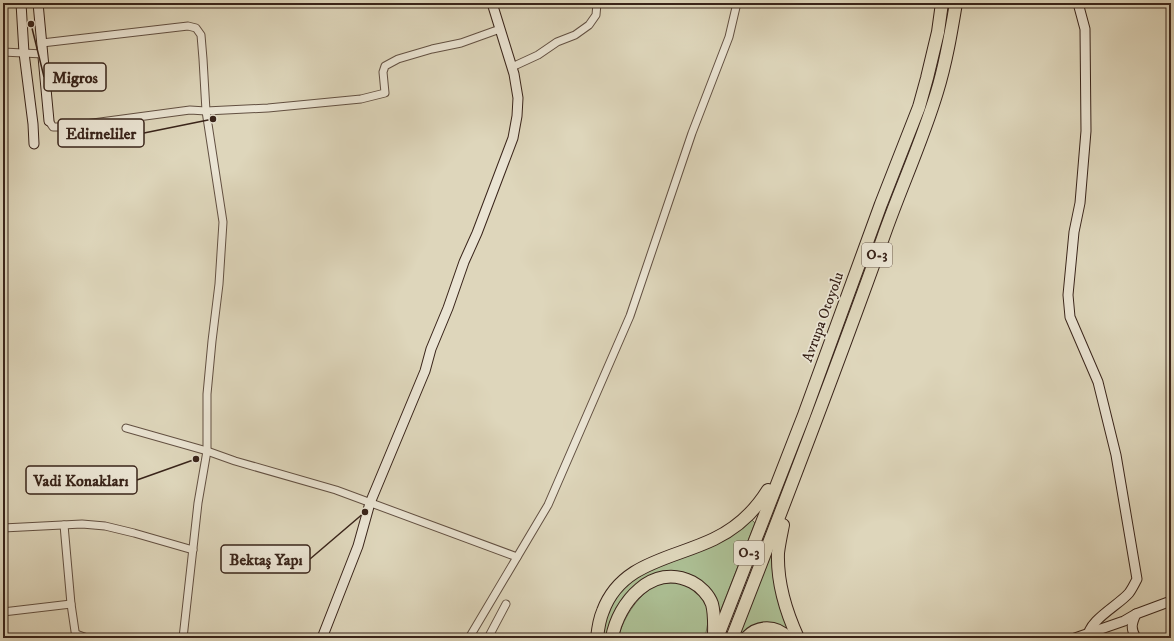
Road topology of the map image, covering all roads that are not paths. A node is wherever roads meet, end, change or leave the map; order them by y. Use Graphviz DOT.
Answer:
graph roads {
  1 [pos="21,3"];
  2 [pos="38,3"];
  3 [pos="492,3"];
  4 [pos="597,3"];
  5 [pos="737,3"];
  6 [pos="942,3"];
  7 [pos="956,3"];
  8 [pos="1078,3"];
  9 [pos="500,29"];
  10 [pos="42,43"];
  11 [pos="3,52"];
  12 [pos="24,53"];
  13 [pos="43,54"];
  14 [pos="512,67"];
  15 [pos="206,111"];
  16 [pos="49,122"];
  17 [pos="34,144"];
  18 [pos="126,428"];
  19 [pos="206,451"];
  20 [pos="782,469"];
  21 [pos="370,503"];
  22 [pos="785,504"];
  23 [pos="64,524"];
  24 [pos="3,528"];
  25 [pos="193,550"];
  26 [pos="517,557"];
  27 [pos="1171,601"];
  28 [pos="70,604"];
  29 [pos="506,604"];
  30 [pos="3,612"];
  31 [pos="1136,614"];
  32 [pos="76,636"];
  33 [pos="1088,636"];
  34 [pos="87,638"];
  35 [pos="183,638"];
  36 [pos="322,638"];
  37 [pos="469,638"];
  38 [pos="488,638"];
  39 [pos="597,638"];
  40 [pos="612,638"];
  41 [pos="715,638"];
  42 [pos="732,638"];
  43 [pos="746,638"];
  44 [pos="788,638"];
  45 [pos="798,638"];
  46 [pos="1075,638"];
  47 [pos="1136,638"];
  1 -- 12 [label="street"];
  2 -- 10 [label="street"];
  3 -- 9 [label="street"];
  4 -- 14 [label="street"];
  5 -- 26 [label="street"];
  6 -- 20 [label="highway, Avrupa Otoyolu / O-3"];
  7 -- 22 [label="highway, Avrupa Otoyolu / O-3"];
  8 -- 33 [label="street"];
  9 -- 14 [label="street"];
  9 -- 15 [label="street"];
  10 -- 13 [label="street"];
  10 -- 15 [label="street"];
  11 -- 12 [label="street"];
  12 -- 13 [label="street"];
  12 -- 17 [label="street"];
  13 -- 16 [label="street"];
  14 -- 21 [label="street"];
  15 -- 16 [label="street"];
  15 -- 19 [label="street"];
  18 -- 19 [label="street"];
  19 -- 21 [label="street"];
  19 -- 25 [label="street"];
  20 -- 39 [label="highway"];
  20 -- 41 [label="highway, Avrupa Otoyolu / O-3"];
  21 -- 26 [label="street"];
  21 -- 36 [label="street"];
  22 -- 42 [label="highway, Avrupa Otoyolu / O-3"];
  22 -- 45 [label="highway"];
  23 -- 24 [label="street"];
  23 -- 25 [label="street"];
  23 -- 28 [label="street"];
  25 -- 35 [label="street"];
  26 -- 37 [label="street"];
  27 -- 31 [label="street"];
  28 -- 30 [label="street"];
  28 -- 32 [label="street"];
  29 -- 38 [label="street"];
  31 -- 33 [label="street"];
  31 -- 47 [label="street"];
  32 -- 34 [label="street"];
  33 -- 46 [label="street"];
  40 -- 41 [label="highway"];
  43 -- 44 [label="highway"];
}
